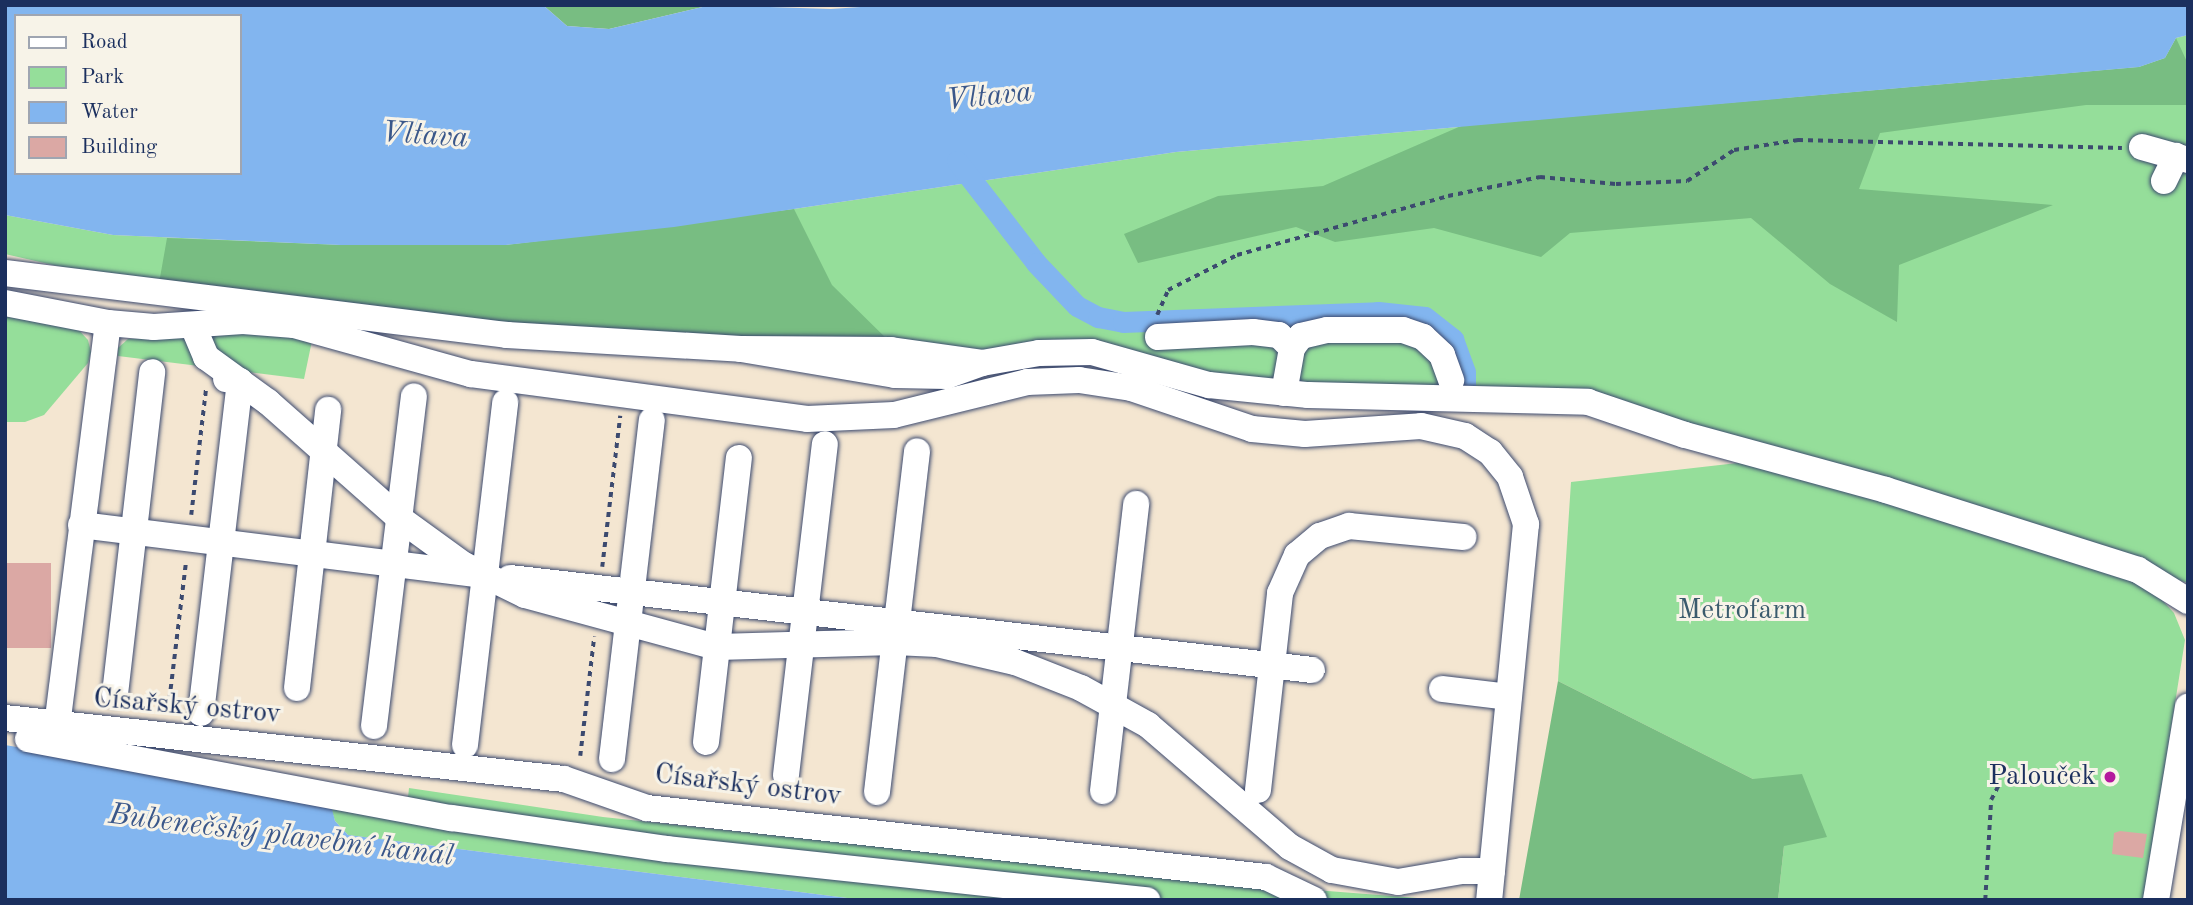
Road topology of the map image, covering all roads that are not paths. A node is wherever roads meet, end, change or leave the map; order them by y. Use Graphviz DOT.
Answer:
graph roads {
  1 [pos="2142,147"];
  2 [pos="2182,158"];
  3 [pos="2164,181"];
  4 [pos="5,273"];
  5 [pos="5,303"];
  6 [pos="108,323"];
  7 [pos="193,326"];
  8 [pos="1158,337"];
  9 [pos="1292,348"];
  10 [pos="152,372"];
  11 [pos="207,378"];
  12 [pos="1451,380"];
  13 [pos="240,381"];
  14 [pos="1284,393"];
  15 [pos="414,396"];
  16 [pos="505,402"];
  17 [pos="328,410"];
  18 [pos="652,420"];
  19 [pos="825,444"];
  20 [pos="917,451"];
  21 [pos="323,453"];
  22 [pos="739,458"];
  23 [pos="1136,504"];
  24 [pos="399,518"];
  25 [pos="81,525"];
  26 [pos="135,532"];
  27 [pos="1463,537"];
  28 [pos="222,543"];
  29 [pos="312,554"];
  30 [pos="393,564"];
  31 [pos="485,575"];
  32 [pos="632,593"];
  33 [pos="2188,601"];
  34 [pos="722,603"];
  35 [pos="805,614"];
  36 [pos="628,625"];
  37 [pos="896,633"];
  38 [pos="801,646"];
  39 [pos="717,647"];
  40 [pos="1119,647"];
  41 [pos="1272,665"];
  42 [pos="1312,670"];
  43 [pos="297,688"];
  44 [pos="1442,689"];
  45 [pos="115,694"];
  46 [pos="1509,696"];
  47 [pos="1113,704"];
  48 [pos="2188,707"];
  49 [pos="201,713"];
  50 [pos="5,718"];
  51 [pos="374,726"];
  52 [pos="5,735"];
  53 [pos="55,735"];
  54 [pos="706,742"];
  55 [pos="465,745"];
  56 [pos="612,759"];
  57 [pos="786,775"];
  58 [pos="1258,790"];
  59 [pos="1103,791"];
  60 [pos="877,792"];
  61 [pos="1492,871"];
  62 [pos="1147,900"];
  63 [pos="1314,900"];
  64 [pos="1489,900"];
  65 [pos="2156,900"];
  1 -- 2 [label="street"];
  2 -- 3 [label="street"];
  4 -- 14 [label="street"];
  5 -- 6 [label="street"];
  6 -- 7 [label="street"];
  6 -- 25 [label="street"];
  7 -- 13 [label="street"];
  7 -- 46 [label="street"];
  8 -- 9 [label="street"];
  9 -- 12 [label="street"];
  9 -- 14 [label="street"];
  10 -- 26 [label="street"];
  11 -- 13 [label="street"];
  13 -- 21 [label="street"];
  13 -- 28 [label="street"];
  14 -- 33 [label="street"];
  15 -- 24 [label="street"];
  16 -- 31 [label="street"];
  17 -- 21 [label="street"];
  18 -- 32 [label="street"];
  19 -- 35 [label="street"];
  20 -- 37 [label="street"];
  21 -- 24 [label="street"];
  21 -- 29 [label="street"];
  22 -- 34 [label="street"];
  23 -- 40 [label="street"];
  24 -- 30 [label="street"];
  24 -- 31 [label="street"];
  25 -- 26 [label="street"];
  25 -- 53 [label="street"];
  26 -- 28 [label="street"];
  26 -- 45 [label="street"];
  27 -- 41 [label="street"];
  28 -- 29 [label="street"];
  28 -- 49 [label="street"];
  29 -- 30 [label="street"];
  29 -- 43 [label="street"];
  30 -- 31 [label="street"];
  30 -- 51 [label="street"];
  31 -- 32 [label="street"];
  31 -- 36 [label="street"];
  31 -- 55 [label="street"];
  32 -- 34 [label="street"];
  32 -- 36 [label="street"];
  34 -- 35 [label="street"];
  34 -- 39 [label="street"];
  35 -- 37 [label="street"];
  35 -- 38 [label="street"];
  36 -- 39 [label="street"];
  36 -- 56 [label="street"];
  37 -- 38 [label="street"];
  37 -- 40 [label="street"];
  37 -- 47 [label="street"];
  37 -- 60 [label="street"];
  38 -- 39 [label="street"];
  38 -- 57 [label="street"];
  39 -- 54 [label="street"];
  40 -- 41 [label="street"];
  40 -- 47 [label="street"];
  41 -- 42 [label="street"];
  41 -- 58 [label="street"];
  44 -- 46 [label="street"];
  46 -- 61 [label="street"];
  47 -- 59 [label="street"];
  47 -- 61 [label="street"];
  48 -- 65 [label="street"];
  50 -- 53 [label="street, Císařský ostrov"];
  52 -- 53 [label="street, Císařský ostrov"];
  53 -- 62 [label="street, Císařský ostrov"];
  53 -- 63 [label="street, Císařský ostrov"];
  61 -- 64 [label="street"];
}
